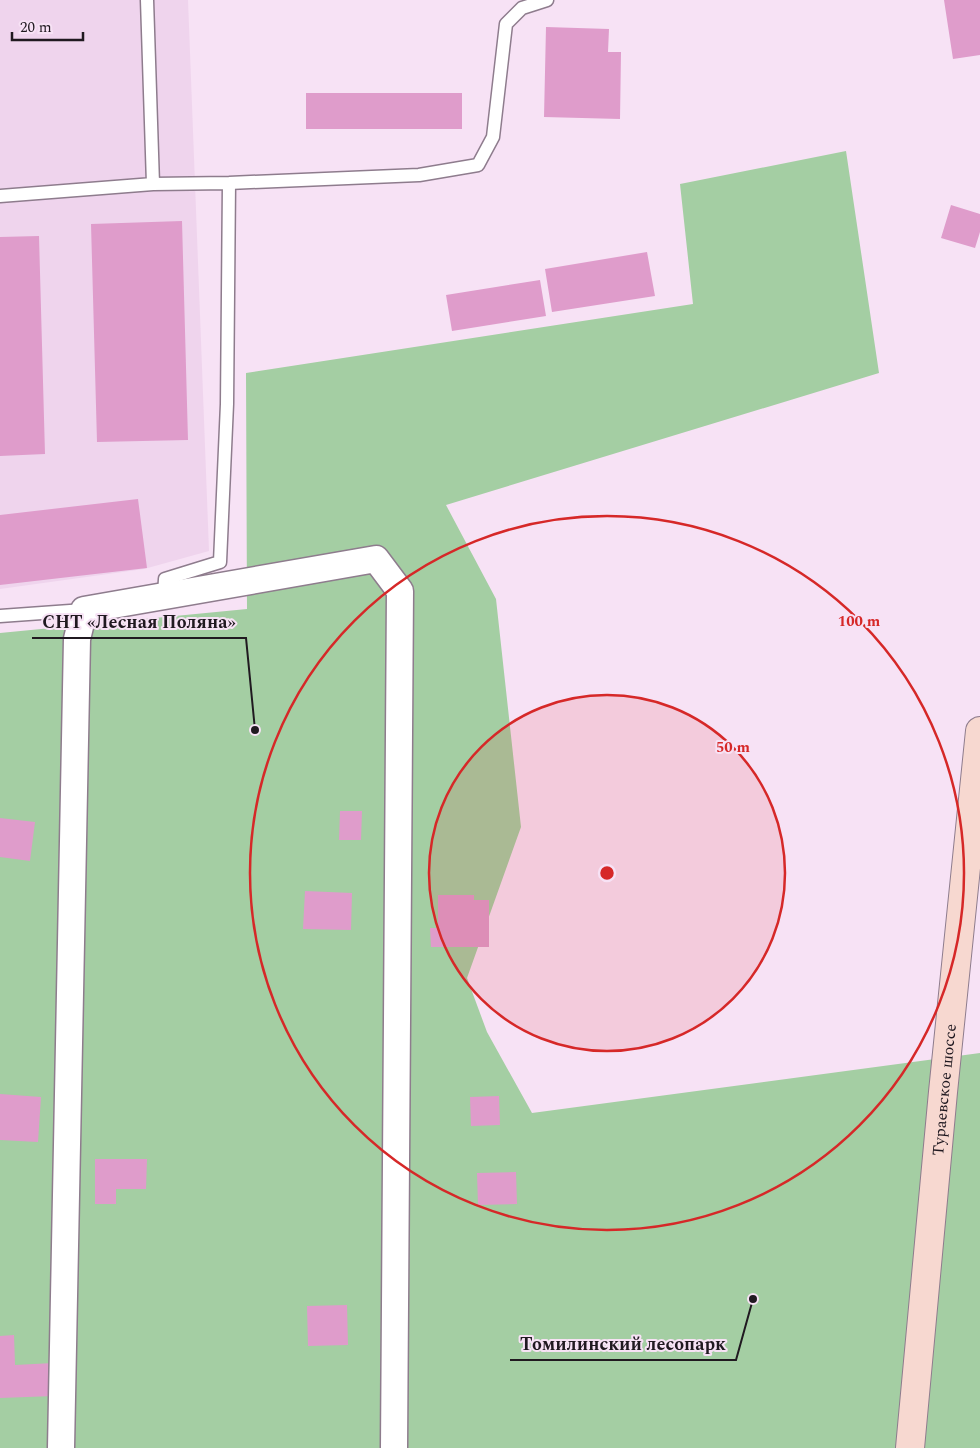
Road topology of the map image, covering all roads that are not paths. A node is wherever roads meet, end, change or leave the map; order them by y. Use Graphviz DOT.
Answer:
graph roads {
  1 [pos="147,0"];
  2 [pos="547,0"];
  3 [pos="229,183"];
  4 [pos="153,184"];
  5 [pos="0,196"];
  6 [pos="164,596"];
  7 [pos="84,610"];
  8 [pos="0,616"];
  9 [pos="980,731"];
  10 [pos="61,1448"];
  11 [pos="394,1448"];
  12 [pos="910,1448"];
  1 -- 4 [label="lane"];
  2 -- 3 [label="lane"];
  3 -- 4 [label="lane"];
  3 -- 6 [label="lane"];
  4 -- 5 [label="lane"];
  6 -- 7 [label="street"];
  6 -- 11 [label="street"];
  7 -- 8 [label="lane"];
  7 -- 10 [label="street"];
  9 -- 12 [label="main road, Тураевское шоссе"];
}
